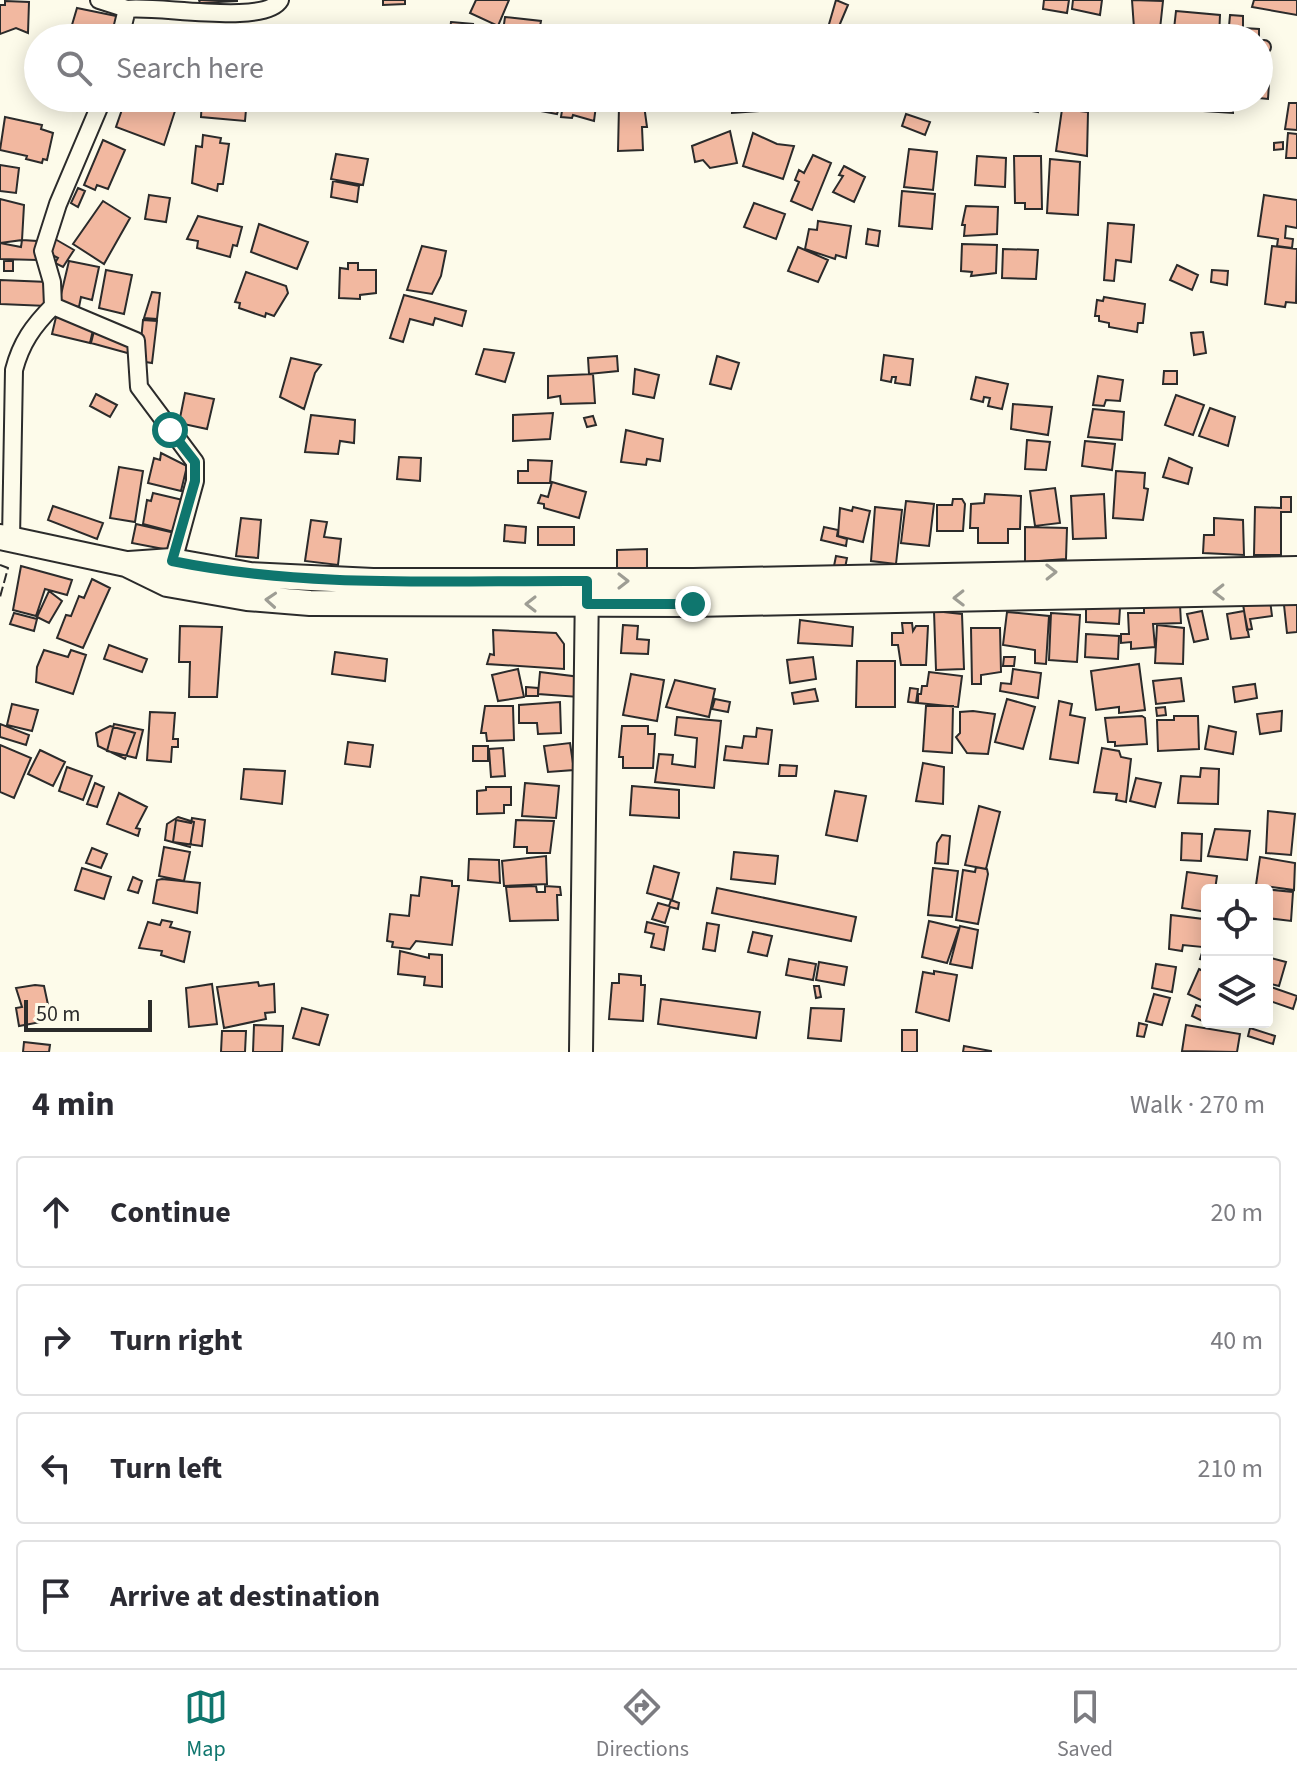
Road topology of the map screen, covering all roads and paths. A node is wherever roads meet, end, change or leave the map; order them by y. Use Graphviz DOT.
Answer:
graph roads {
  1 [pos="99,0"];
  2 [pos="280,0"];
  3 [pos="127,9"];
  4 [pos="123,24"];
  5 [pos="97,112"];
  6 [pos="53,306"];
  7 [pos="5,538"];
  8 [pos="1297,569"];
  9 [pos="170,572"];
  10 [pos="587,592"];
  11 [pos="1297,592"];
  12 [pos="581,1052"];
  1 -- 3 [label="street"];
  2 -- 3 [label="street"];
  3 -- 4 [label="street"];
  5 -- 6 [label="street"];
  6 -- 7 [label="street"];
  6 -- 9 [label="street"];
  7 -- 9 [label="main road"];
  10 -- 8 [label="main road, one-way"];
  9 -- 10 [label="main road"];
  11 -- 10 [label="main road, one-way"];
  10 -- 12 [label="street"];
}
